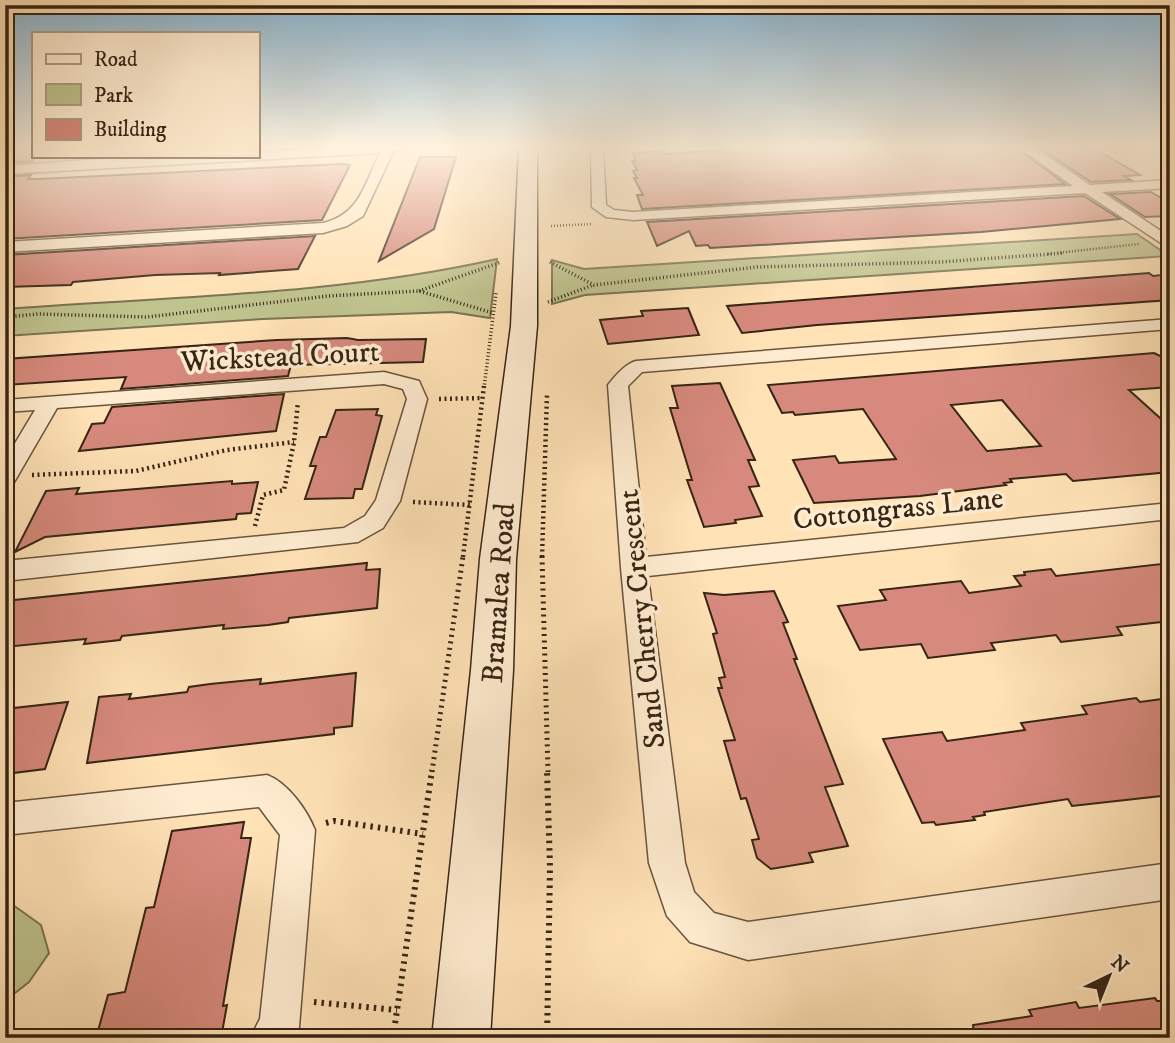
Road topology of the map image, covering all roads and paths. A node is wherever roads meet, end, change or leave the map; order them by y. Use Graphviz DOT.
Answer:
graph roads {
  1 [pos="366,197"];
  2 [pos="529,197"];
  3 [pos="599,197"];
  4 [pos="947,197"];
  5 [pos="1100,197"];
  6 [pos="551,212"];
  7 [pos="611,214"];
  8 [pos="551,226"];
  9 [pos="1168,243"];
  10 [pos="5,247"];
  11 [pos="530,253"];
  12 [pos="499,275"];
  13 [pos="550,275"];
  14 [pos="594,285"];
  15 [pos="419,291"];
  16 [pos="526,306"];
  17 [pos="5,317"];
  18 [pos="1170,324"];
  19 [pos="300,384"];
  20 [pos="547,390"];
  21 [pos="483,398"];
  22 [pos="417,399"];
  23 [pos="50,403"];
  24 [pos="5,406"];
  25 [pos="294,442"];
  26 [pos="6,477"];
  27 [pos="388,501"];
  28 [pos="470,505"];
  29 [pos="1170,511"];
  30 [pos="250,546"];
  31 [pos="634,568"];
  32 [pos="5,571"];
  33 [pos="5,819"];
  34 [pos="298,830"];
  35 [pos="423,834"];
  36 [pos="1170,881"];
  37 [pos="282,999"];
  38 [pos="397,1010"];
  39 [pos="270,1038"];
  40 [pos="393,1038"];
  41 [pos="461,1038"];
  42 [pos="547,1038"];
  1 -- 10 [label="street"];
  2 -- 11 [label="main road, Bramalea Road"];
  3 -- 7 [label="street"];
  4 -- 7 [label="street"];
  5 -- 9 [label="street"];
  6 -- 8 [label="path"];
  7 -- 8 [label="path"];
  8 -- 11 [label="path"];
  9 -- 14 [label="path"];
  11 -- 12 [label="path"];
  11 -- 13 [label="path"];
  11 -- 14 [label="path"];
  11 -- 15 [label="path"];
  11 -- 16 [label="main road, Bramalea Road"];
  14 -- 16 [label="path"];
  15 -- 16 [label="path"];
  15 -- 17 [label="path"];
  16 -- 21 [label="path"];
  16 -- 41 [label="main road, Bramalea Road"];
  18 -- 31 [label="street, Sand Cherry Crescent"];
  19 -- 22 [label="street, Wickstead Court"];
  19 -- 23 [label="street, Wickstead Court"];
  19 -- 25 [label="path"];
  20 -- 42 [label="path"];
  21 -- 22 [label="path"];
  21 -- 28 [label="path"];
  22 -- 27 [label="street"];
  23 -- 24 [label="street, Wickstead Court"];
  23 -- 26 [label="street"];
  25 -- 26 [label="path"];
  25 -- 30 [label="path"];
  27 -- 28 [label="path"];
  27 -- 30 [label="street"];
  28 -- 35 [label="path"];
  29 -- 31 [label="street, Cottongrass Lane"];
  30 -- 32 [label="street"];
  31 -- 36 [label="street, Sand Cherry Crescent"];
  33 -- 34 [label="street"];
  34 -- 35 [label="path"];
  34 -- 37 [label="street"];
  35 -- 38 [label="path"];
  37 -- 38 [label="path"];
  37 -- 39 [label="street"];
  38 -- 40 [label="path"];
}
